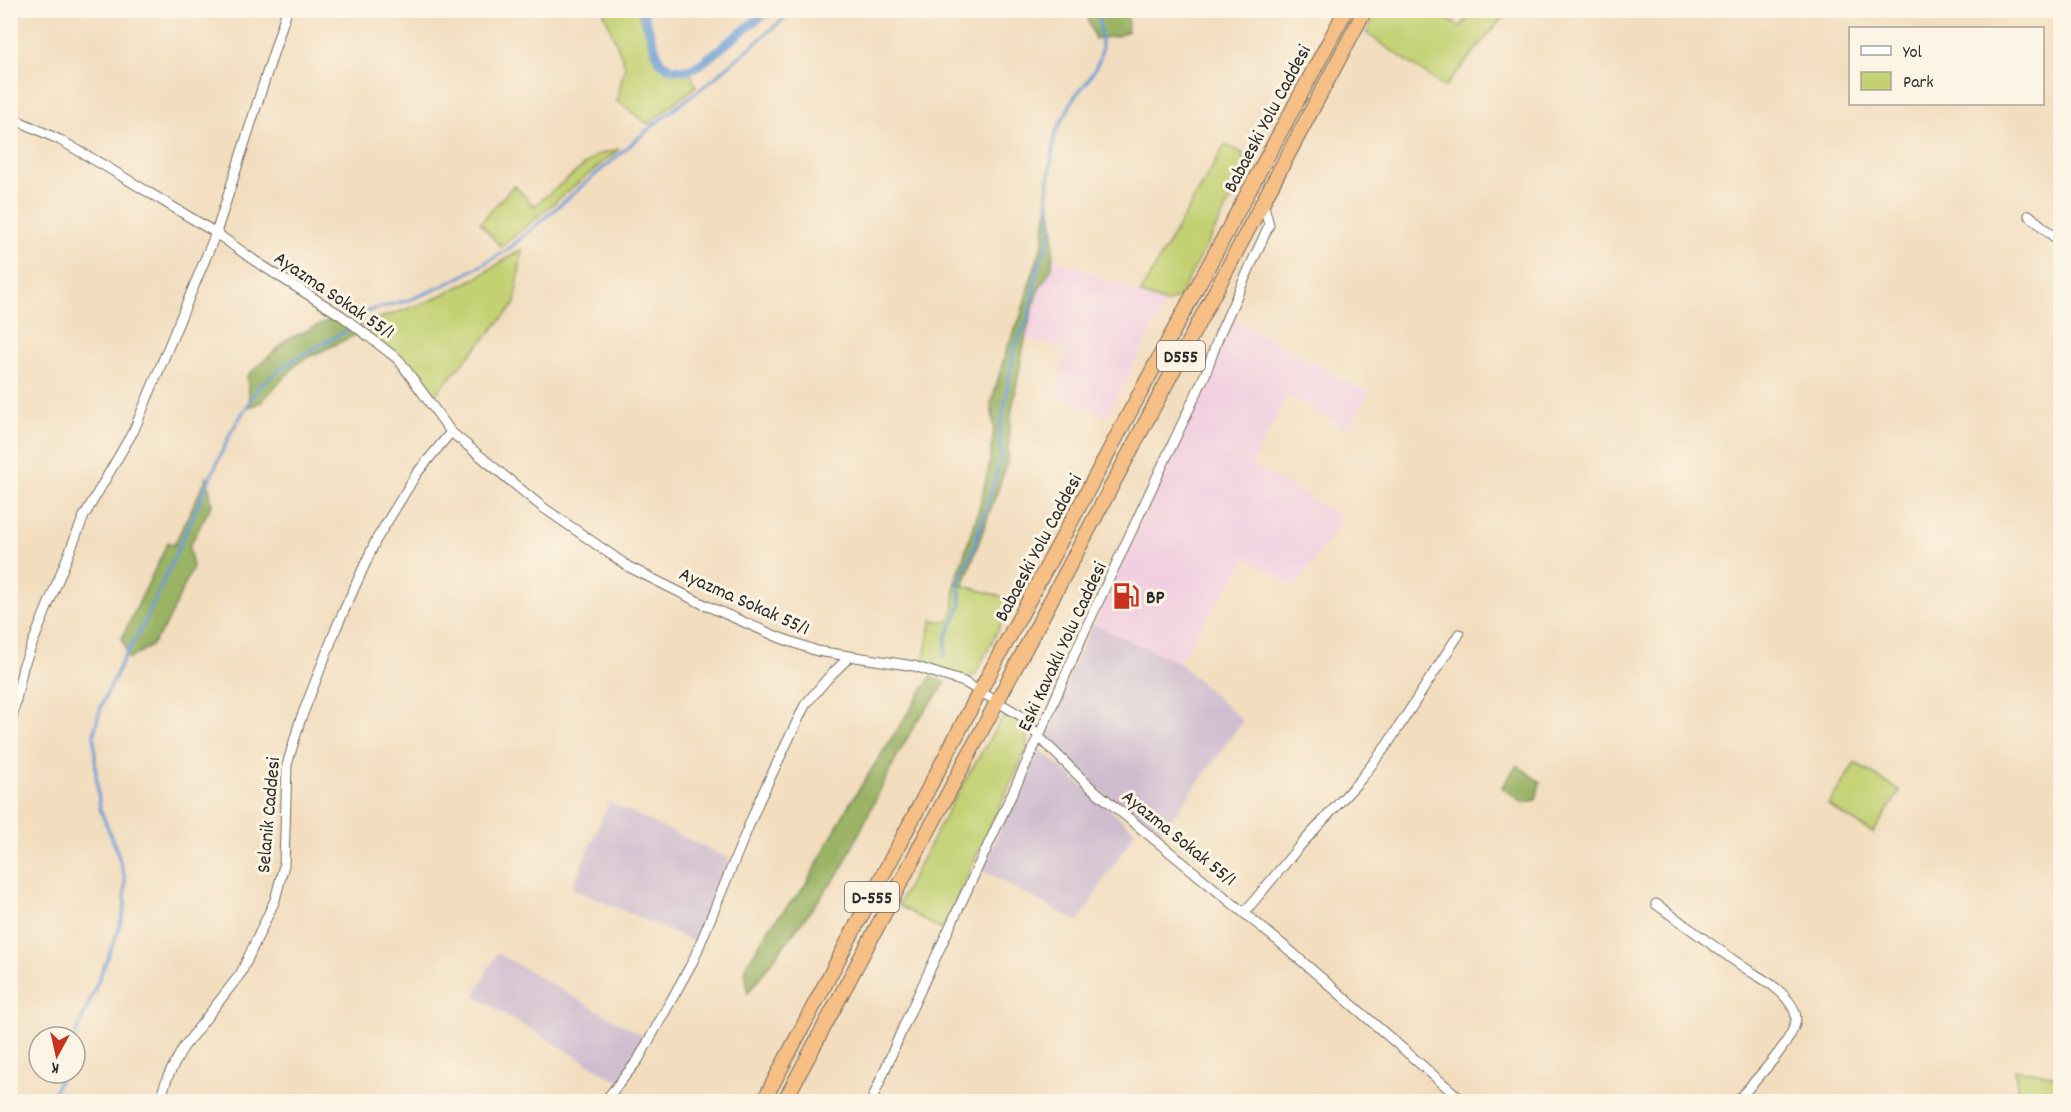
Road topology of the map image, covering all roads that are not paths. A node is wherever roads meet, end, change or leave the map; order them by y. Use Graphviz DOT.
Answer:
graph roads {
  1 [pos="287,10"];
  2 [pos="1346,10"];
  3 [pos="1365,10"];
  4 [pos="10,117"];
  5 [pos="1263,202"];
  6 [pos="2029,215"];
  7 [pos="216,233"];
  8 [pos="2061,242"];
  9 [pos="451,432"];
  10 [pos="1459,634"];
  11 [pos="849,657"];
  12 [pos="980,691"];
  13 [pos="997,700"];
  14 [pos="10,728"];
  15 [pos="1039,737"];
  16 [pos="1656,904"];
  17 [pos="1245,913"];
  18 [pos="159,1101"];
  19 [pos="604,1101"];
  20 [pos="763,1101"];
  21 [pos="784,1101"];
  22 [pos="871,1101"];
  23 [pos="1464,1101"];
  24 [pos="1736,1101"];
  1 -- 7 [label="street"];
  2 -- 12 [label="highway, Babaeski Yolu Caddesi / D555"];
  3 -- 5 [label="highway, Babaeski Yolu Caddesi / D555"];
  4 -- 7 [label="street, Ayazma Sokak 55/1"];
  5 -- 13 [label="highway, Babaeski Yolu Caddesi / D555"];
  5 -- 15 [label="street, Eski Kavaklı Yolu Caddesi"];
  6 -- 8 [label="street"];
  7 -- 9 [label="street, Ayazma Sokak 55/1"];
  7 -- 14 [label="street"];
  9 -- 11 [label="street, Ayazma Sokak 55/1"];
  9 -- 18 [label="street, Selanik Caddesi"];
  10 -- 17 [label="street"];
  11 -- 12 [label="street, Ayazma Sokak 55/1"];
  11 -- 19 [label="street"];
  12 -- 13 [label="street, Ayazma Sokak 55/1"];
  12 -- 20 [label="highway, Babaeski Yolu Caddesi / D-555"];
  13 -- 15 [label="street, Ayazma Sokak 55/1"];
  13 -- 21 [label="highway, Babaeski Yolu Caddesi / D-555"];
  15 -- 17 [label="street, Ayazma Sokak 55/1"];
  15 -- 22 [label="street, Eski Kavaklı Yolu Caddesi"];
  16 -- 24 [label="street"];
  17 -- 23 [label="street, Ayazma Sokak 55/1"];
}
